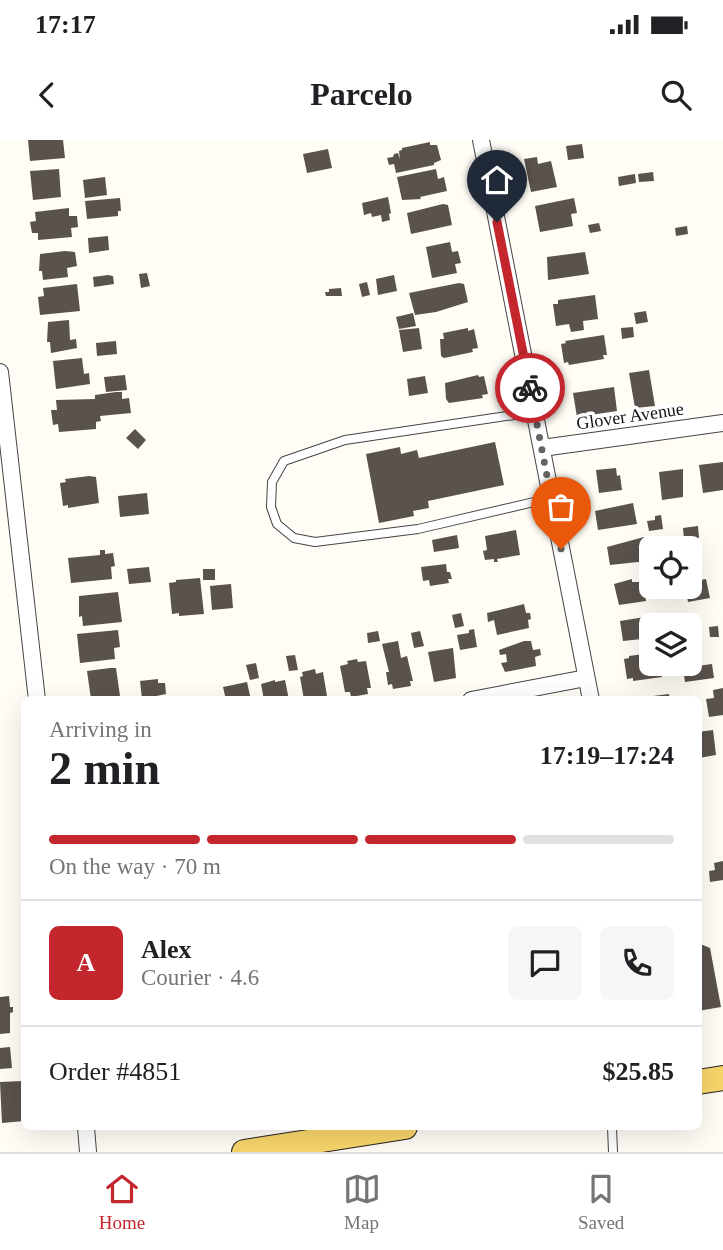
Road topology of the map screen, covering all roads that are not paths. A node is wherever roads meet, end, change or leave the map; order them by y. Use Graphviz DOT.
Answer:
graph roads {
  1 [pos="481,140"];
  2 [pos="0,372"];
  3 [pos="534,412"];
  4 [pos="723,423"];
  5 [pos="542,448"];
  6 [pos="551,498"];
  7 [pos="586,678"];
  8 [pos="37,696"];
  9 [pos="492,696"];
  10 [pos="590,696"];
  11 [pos="723,1079"];
  12 [pos="702,1082"];
  13 [pos="86,1130"];
  14 [pos="393,1130"];
  15 [pos="611,1130"];
  16 [pos="257,1151"];
  17 [pos="89,1152"];
  18 [pos="612,1152"];
  1 -- 3 [label="street"];
  2 -- 8 [label="street"];
  3 -- 5 [label="street"];
  3 -- 6 [label="lane"];
  4 -- 5 [label="street, Glover Avenue"];
  5 -- 6 [label="street"];
  6 -- 7 [label="street"];
  7 -- 9 [label="street"];
  7 -- 10 [label="street"];
  11 -- 12 [label="main road"];
  13 -- 17 [label="street"];
  14 -- 16 [label="main road"];
  15 -- 18 [label="lane"];
}
